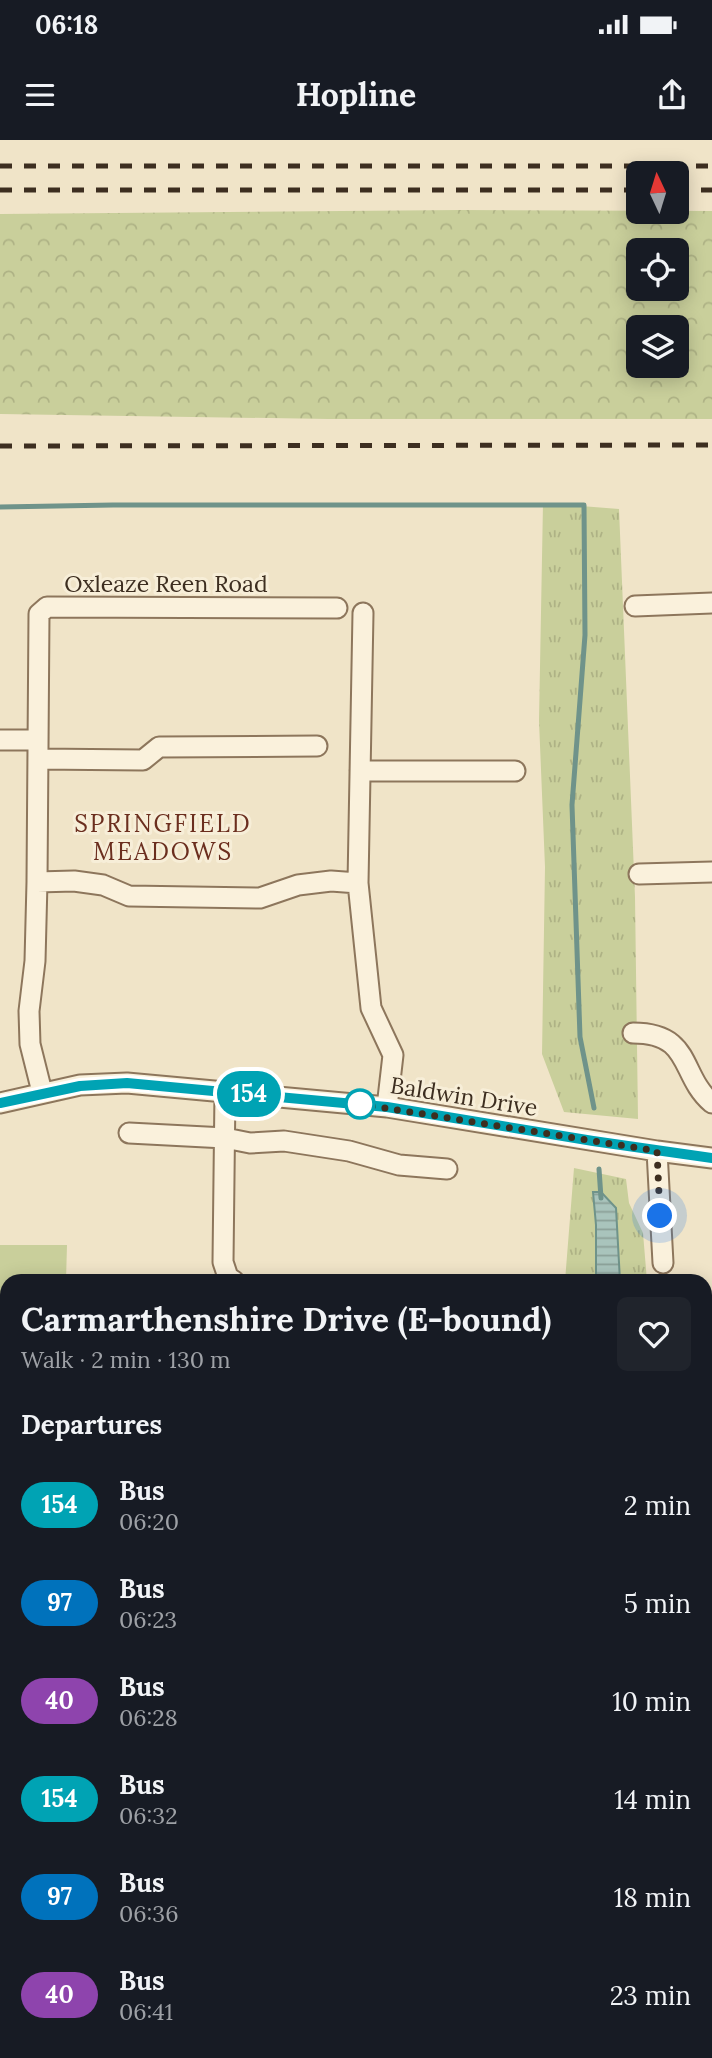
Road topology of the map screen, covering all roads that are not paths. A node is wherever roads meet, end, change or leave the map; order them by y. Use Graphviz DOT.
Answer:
graph roads {
  1 [pos="712,603"];
  2 [pos="635,606"];
  3 [pos="337,608"];
  4 [pos="363,613"];
  5 [pos="0,740"];
  6 [pos="317,746"];
  7 [pos="38,750"];
  8 [pos="360,771"];
  9 [pos="516,771"];
  10 [pos="712,872"];
  11 [pos="639,874"];
  12 [pos="37,881"];
  13 [pos="358,883"];
  14 [pos="633,1034"];
  15 [pos="42,1092"];
  16 [pos="225,1092"];
  17 [pos="0,1103"];
  18 [pos="712,1103"];
  19 [pos="387,1107"];
  20 [pos="129,1133"];
  21 [pos="225,1138"];
  22 [pos="657,1151"];
  23 [pos="712,1158"];
  24 [pos="447,1169"];
  25 [pos="663,1263"];
  26 [pos="226,1274"];
  1 -- 2 [label="street"];
  3 -- 7 [label="street, Oxleaze Reen Road"];
  4 -- 8 [label="street"];
  5 -- 7 [label="street"];
  6 -- 7 [label="street"];
  7 -- 12 [label="street, Oxleaze Reen Road"];
  8 -- 9 [label="street"];
  8 -- 13 [label="street"];
  10 -- 11 [label="street"];
  12 -- 13 [label="street"];
  12 -- 15 [label="street, Oxleaze Reen Road"];
  13 -- 19 [label="street"];
  14 -- 18 [label="street"];
  15 -- 16 [label="street, Baldwin Drive"];
  15 -- 17 [label="street, Baldwin Drive"];
  16 -- 19 [label="street, Baldwin Drive"];
  16 -- 21 [label="street"];
  19 -- 22 [label="street, Baldwin Drive"];
  20 -- 21 [label="street"];
  21 -- 24 [label="street"];
  21 -- 26 [label="street"];
  22 -- 23 [label="street, Baldwin Drive"];
  22 -- 25 [label="street"];
}
